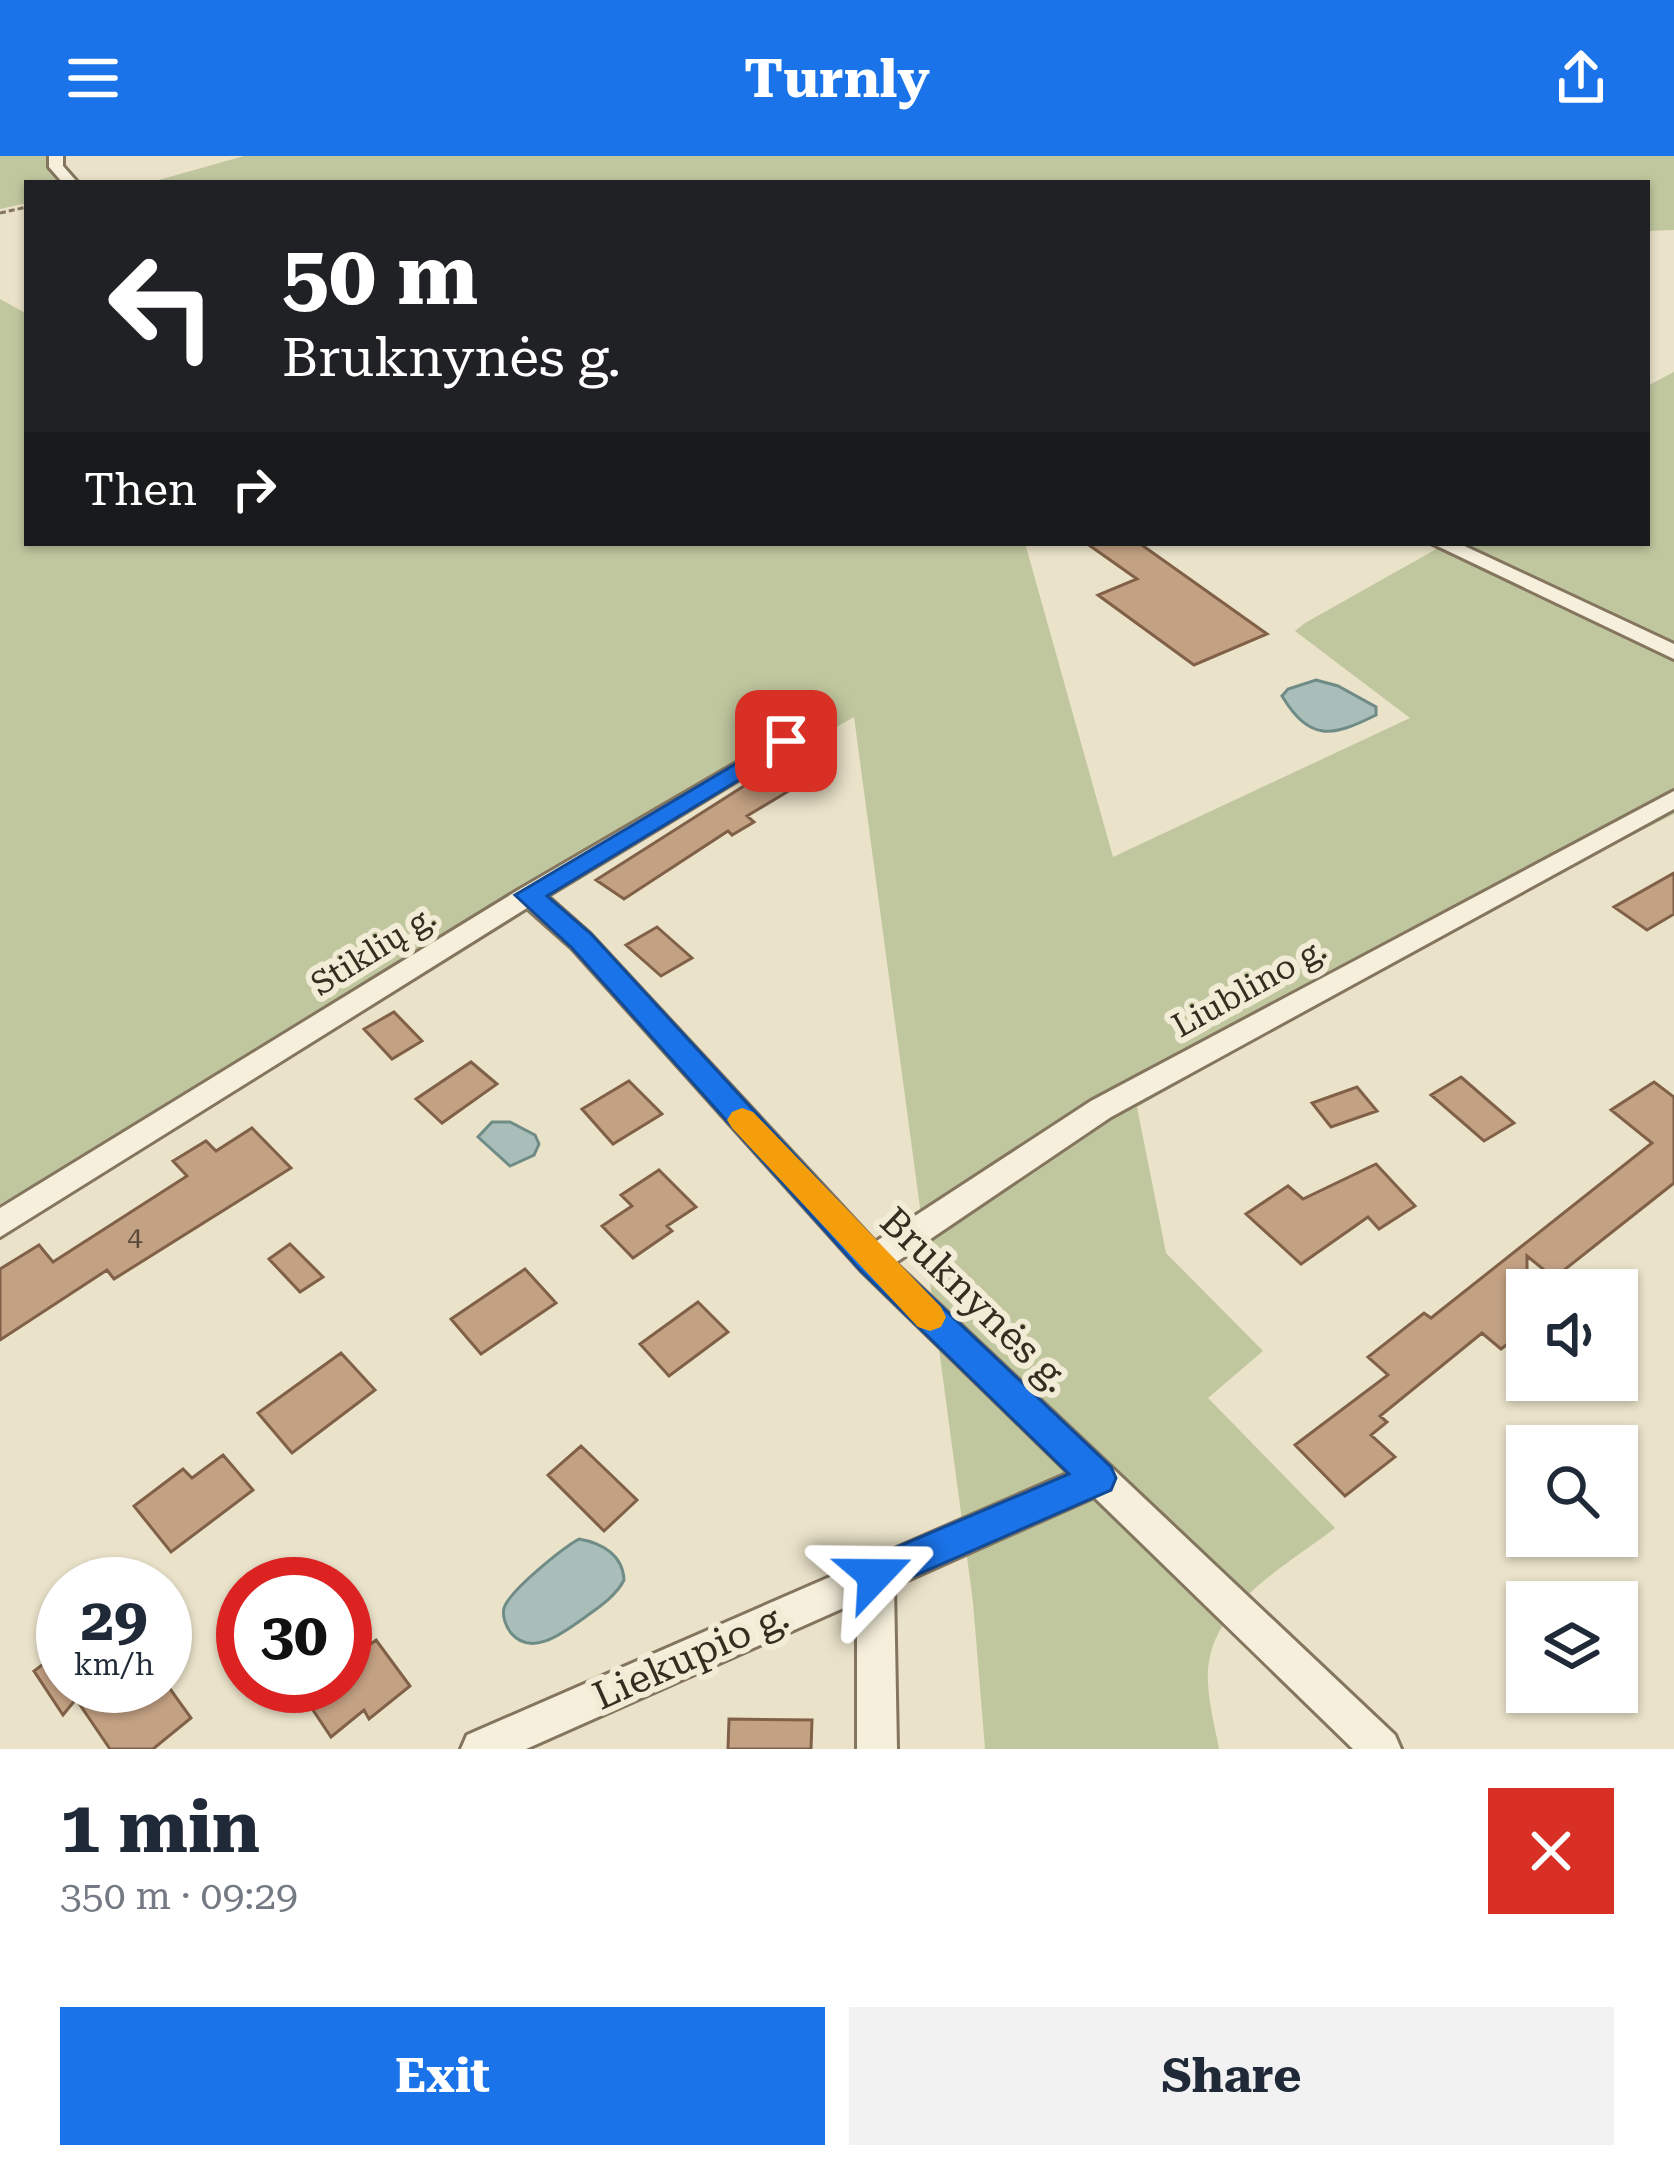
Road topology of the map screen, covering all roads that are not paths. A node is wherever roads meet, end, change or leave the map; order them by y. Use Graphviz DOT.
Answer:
graph roads {
  1 [pos="1447,546"];
  2 [pos="1674,652"];
  3 [pos="786,741"];
  4 [pos="1674,799"];
  5 [pos="529,895"];
  6 [pos="0,1224"];
  7 [pos="872,1262"];
  8 [pos="1098,1478"];
  9 [pos="875,1575"];
  10 [pos="482,1749"];
  11 [pos="877,1749"];
  12 [pos="1381,1749"];
  1 -- 2 [label="street"];
  3 -- 5 [label="street, Stiklių g."];
  4 -- 7 [label="street, Liublino g."];
  5 -- 6 [label="street, Stiklių g."];
  5 -- 7 [label="street, Bruknynės g."];
  7 -- 8 [label="street, Bruknynės g."];
  8 -- 9 [label="street, Liekupio g."];
  8 -- 12 [label="street, Bruknynės g."];
  9 -- 10 [label="street, Liekupio g."];
  9 -- 11 [label="street"];
}
